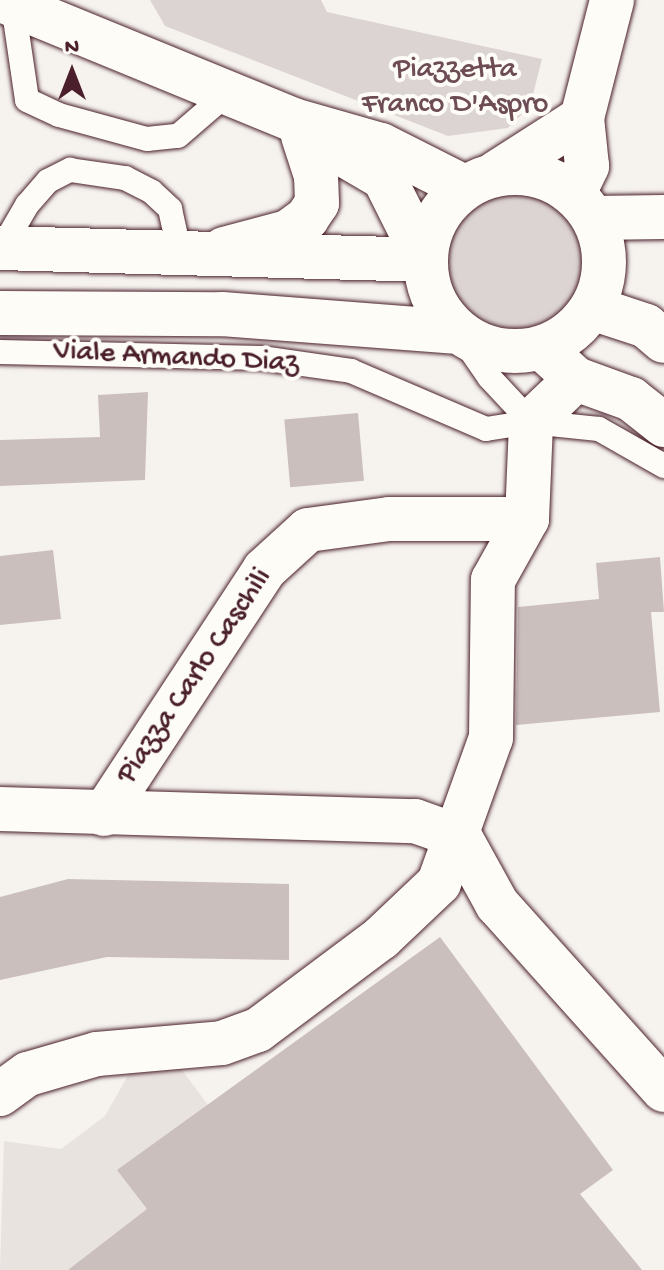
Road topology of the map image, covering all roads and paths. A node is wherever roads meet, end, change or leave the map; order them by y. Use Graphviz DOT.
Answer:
graph roads {
  1 [pos="612,0"];
  2 [pos="7,2"];
  3 [pos="229,92"];
  4 [pos="582,118"];
  5 [pos="298,128"];
  6 [pos="480,180"];
  7 [pos="584,205"];
  8 [pos="652,216"];
  9 [pos="1,248"];
  10 [pos="198,250"];
  11 [pos="425,260"];
  12 [pos="592,308"];
  13 [pos="0,313"];
  14 [pos="458,332"];
  15 [pos="664,341"];
  16 [pos="542,348"];
  17 [pos="0,352"];
  18 [pos="576,379"];
  19 [pos="531,422"];
  20 [pos="664,425"];
  21 [pos="664,466"];
  22 [pos="527,519"];
  23 [pos="0,809"];
  24 [pos="87,814"];
  25 [pos="0,834"];
  26 [pos="460,837"];
  27 [pos="664,1090"];
  28 [pos="0,1094"];
  1 -- 4 [label="street"];
  2 -- 3 [label="street"];
  2 -- 3 [label="lane"];
  3 -- 5 [label="street"];
  4 -- 6 [label="street"];
  4 -- 7 [label="street"];
  5 -- 6 [label="street"];
  5 -- 10 [label="street"];
  5 -- 11 [label="street"];
  6 -- 7 [label="street"];
  6 -- 11 [label="street"];
  7 -- 8 [label="street"];
  7 -- 12 [label="street"];
  9 -- 10 [label="street"];
  9 -- 10 [label="lane"];
  10 -- 11 [label="street"];
  11 -- 14 [label="street"];
  12 -- 15 [label="street"];
  12 -- 16 [label="street"];
  13 -- 14 [label="street, Viale Armando Diaz"];
  14 -- 16 [label="street"];
  14 -- 19 [label="lane"];
  16 -- 18 [label="street"];
  17 -- 19 [label="lane, Viale Armando Diaz"];
  18 -- 19 [label="street"];
  18 -- 20 [label="street"];
  19 -- 21 [label="lane, Viale Armando Diaz"];
  19 -- 22 [label="street"];
  22 -- 24 [label="street, Piazza Carlo Caschili"];
  22 -- 26 [label="street"];
  23 -- 24 [label="street"];
  24 -- 25 [label="street"];
  24 -- 26 [label="street"];
  26 -- 27 [label="street"];
  26 -- 28 [label="street"];
}
